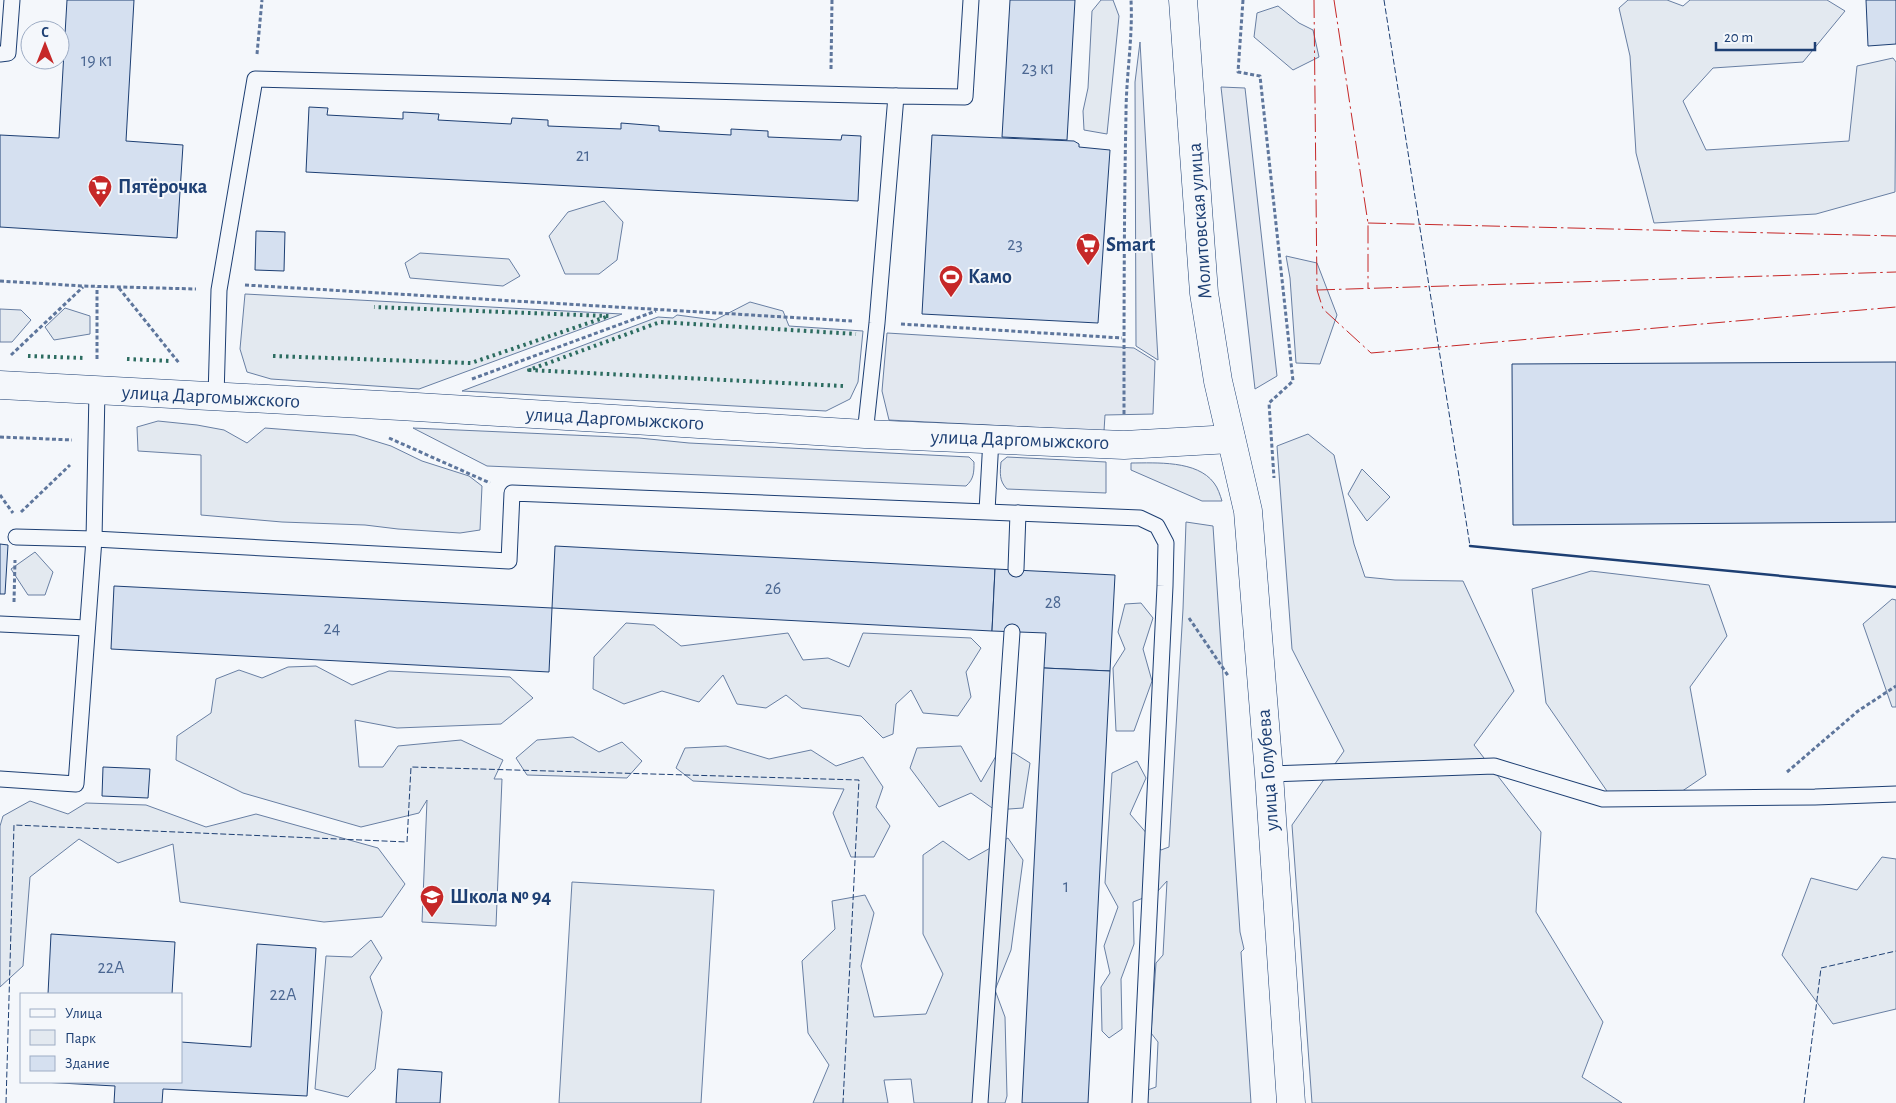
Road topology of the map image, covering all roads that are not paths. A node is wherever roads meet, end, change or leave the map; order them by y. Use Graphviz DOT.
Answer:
graph roads {
  1 [pos="12,0"];
  2 [pos="971,0"];
  3 [pos="1184,0"];
  4 [pos="0,54"];
  5 [pos="896,96"];
  6 [pos="3,372"];
  7 [pos="96,391"];
  8 [pos="216,397"];
  9 [pos="866,434"];
  10 [pos="991,439"];
  11 [pos="1231,439"];
  12 [pos="987,511"];
  13 [pos="1018,513"];
  14 [pos="16,537"];
  15 [pos="94,539"];
  16 [pos="1016,569"];
  17 [pos="0,624"];
  18 [pos="87,628"];
  19 [pos="1012,632"];
  20 [pos="1269,774"];
  21 [pos="0,779"];
  22 [pos="1896,794"];
  23 [pos="980,1103"];
  24 [pos="1140,1103"];
  25 [pos="1291,1103"];
  1 -- 4 [label="lane"];
  2 -- 5 [label="lane"];
  3 -- 11 [label="street, Молитовская улица"];
  5 -- 8 [label="lane"];
  5 -- 9 [label="lane"];
  6 -- 7 [label="street, улица Даргомыжского"];
  7 -- 8 [label="street, улица Даргомыжского"];
  7 -- 15 [label="lane"];
  8 -- 9 [label="street, улица Даргомыжского"];
  9 -- 10 [label="street, улица Даргомыжского"];
  10 -- 11 [label="street, улица Даргомыжского"];
  10 -- 12 [label="lane"];
  11 -- 20 [label="street, улица Голубева"];
  12 -- 13 [label="lane"];
  12 -- 15 [label="lane"];
  13 -- 16 [label="lane"];
  13 -- 24 [label="lane"];
  14 -- 15 [label="lane"];
  15 -- 18 [label="lane"];
  17 -- 18 [label="lane"];
  18 -- 21 [label="lane"];
  19 -- 23 [label="lane"];
  20 -- 22 [label="lane"];
  20 -- 25 [label="street, улица Голубева"];
}
